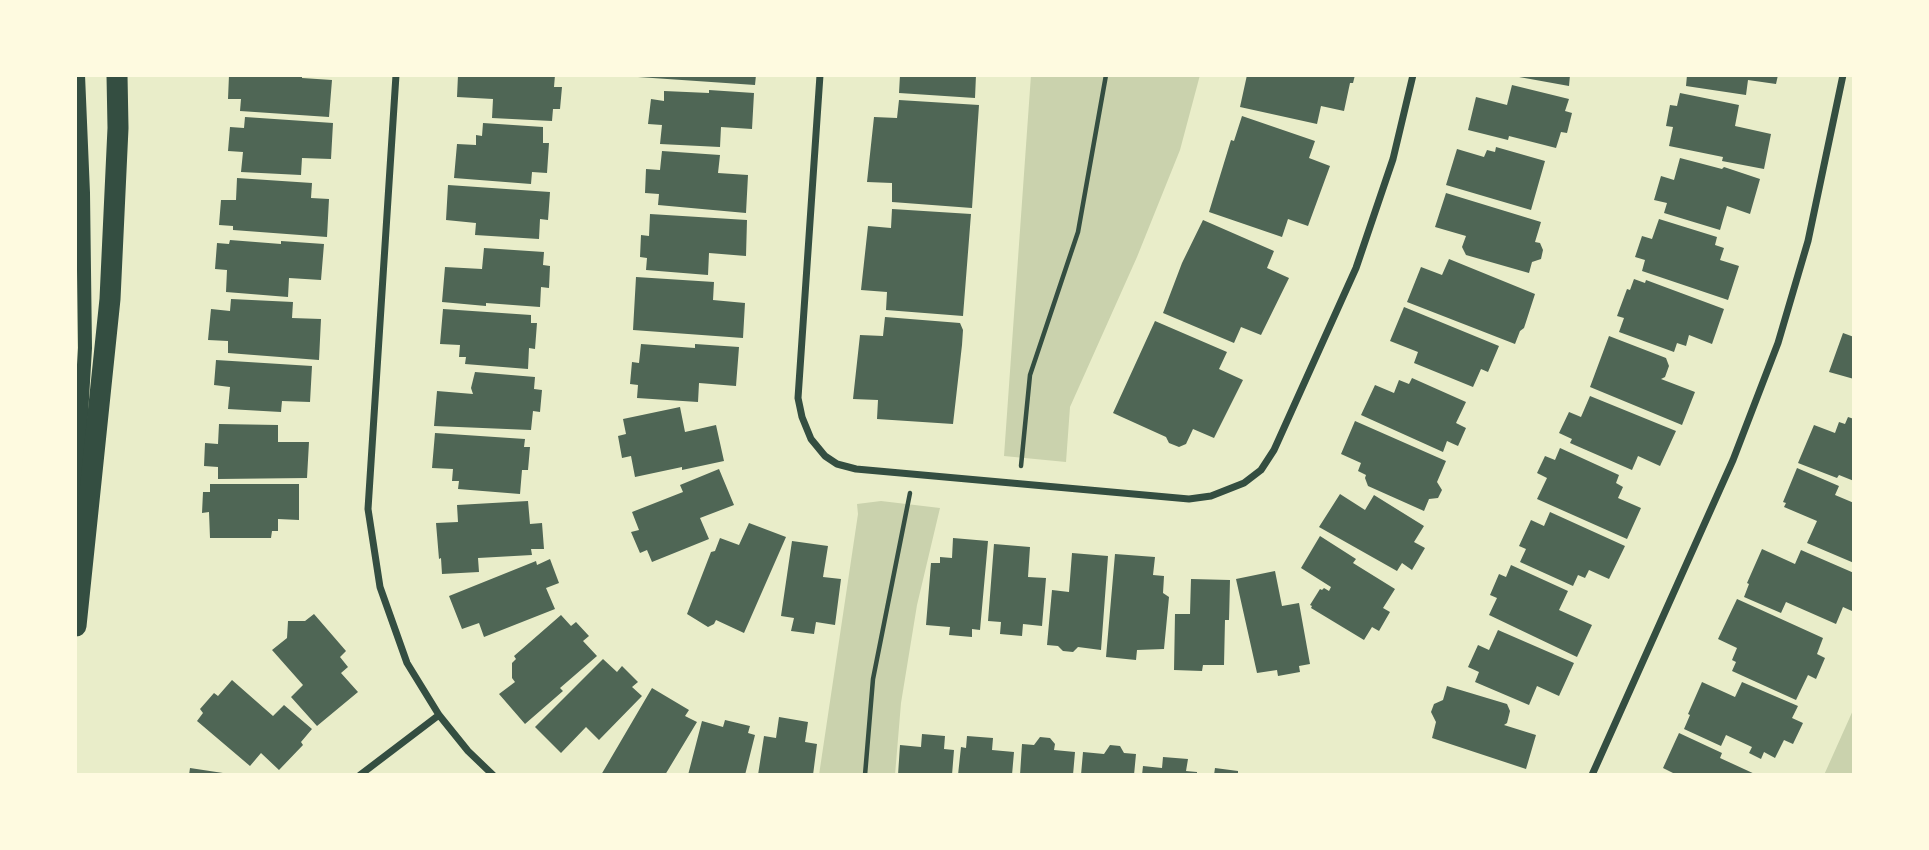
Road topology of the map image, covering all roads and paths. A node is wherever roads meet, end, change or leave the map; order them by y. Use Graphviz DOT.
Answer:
graph roads {
  1 [pos="78,75"];
  2 [pos="117,75"];
  3 [pos="396,75"];
  4 [pos="820,75"];
  5 [pos="1106,75"];
  6 [pos="1413,75"];
  7 [pos="1843,75"];
  8 [pos="914,475"];
  9 [pos="1018,484"];
  10 [pos="76,631"];
  11 [pos="439,715"];
  12 [pos="488,773"];
  13 [pos="360,775"];
  14 [pos="865,775"];
  15 [pos="1592,775"];
  1 -- 10 [label="main road"];
  2 -- 10 [label="highway"];
  3 -- 11 [label="street"];
  4 -- 8 [label="street"];
  5 -- 9 [label="path"];
  6 -- 9 [label="street"];
  7 -- 15 [label="street"];
  8 -- 9 [label="street"];
  8 -- 14 [label="path"];
  11 -- 12 [label="street"];
  11 -- 13 [label="street"];
}
